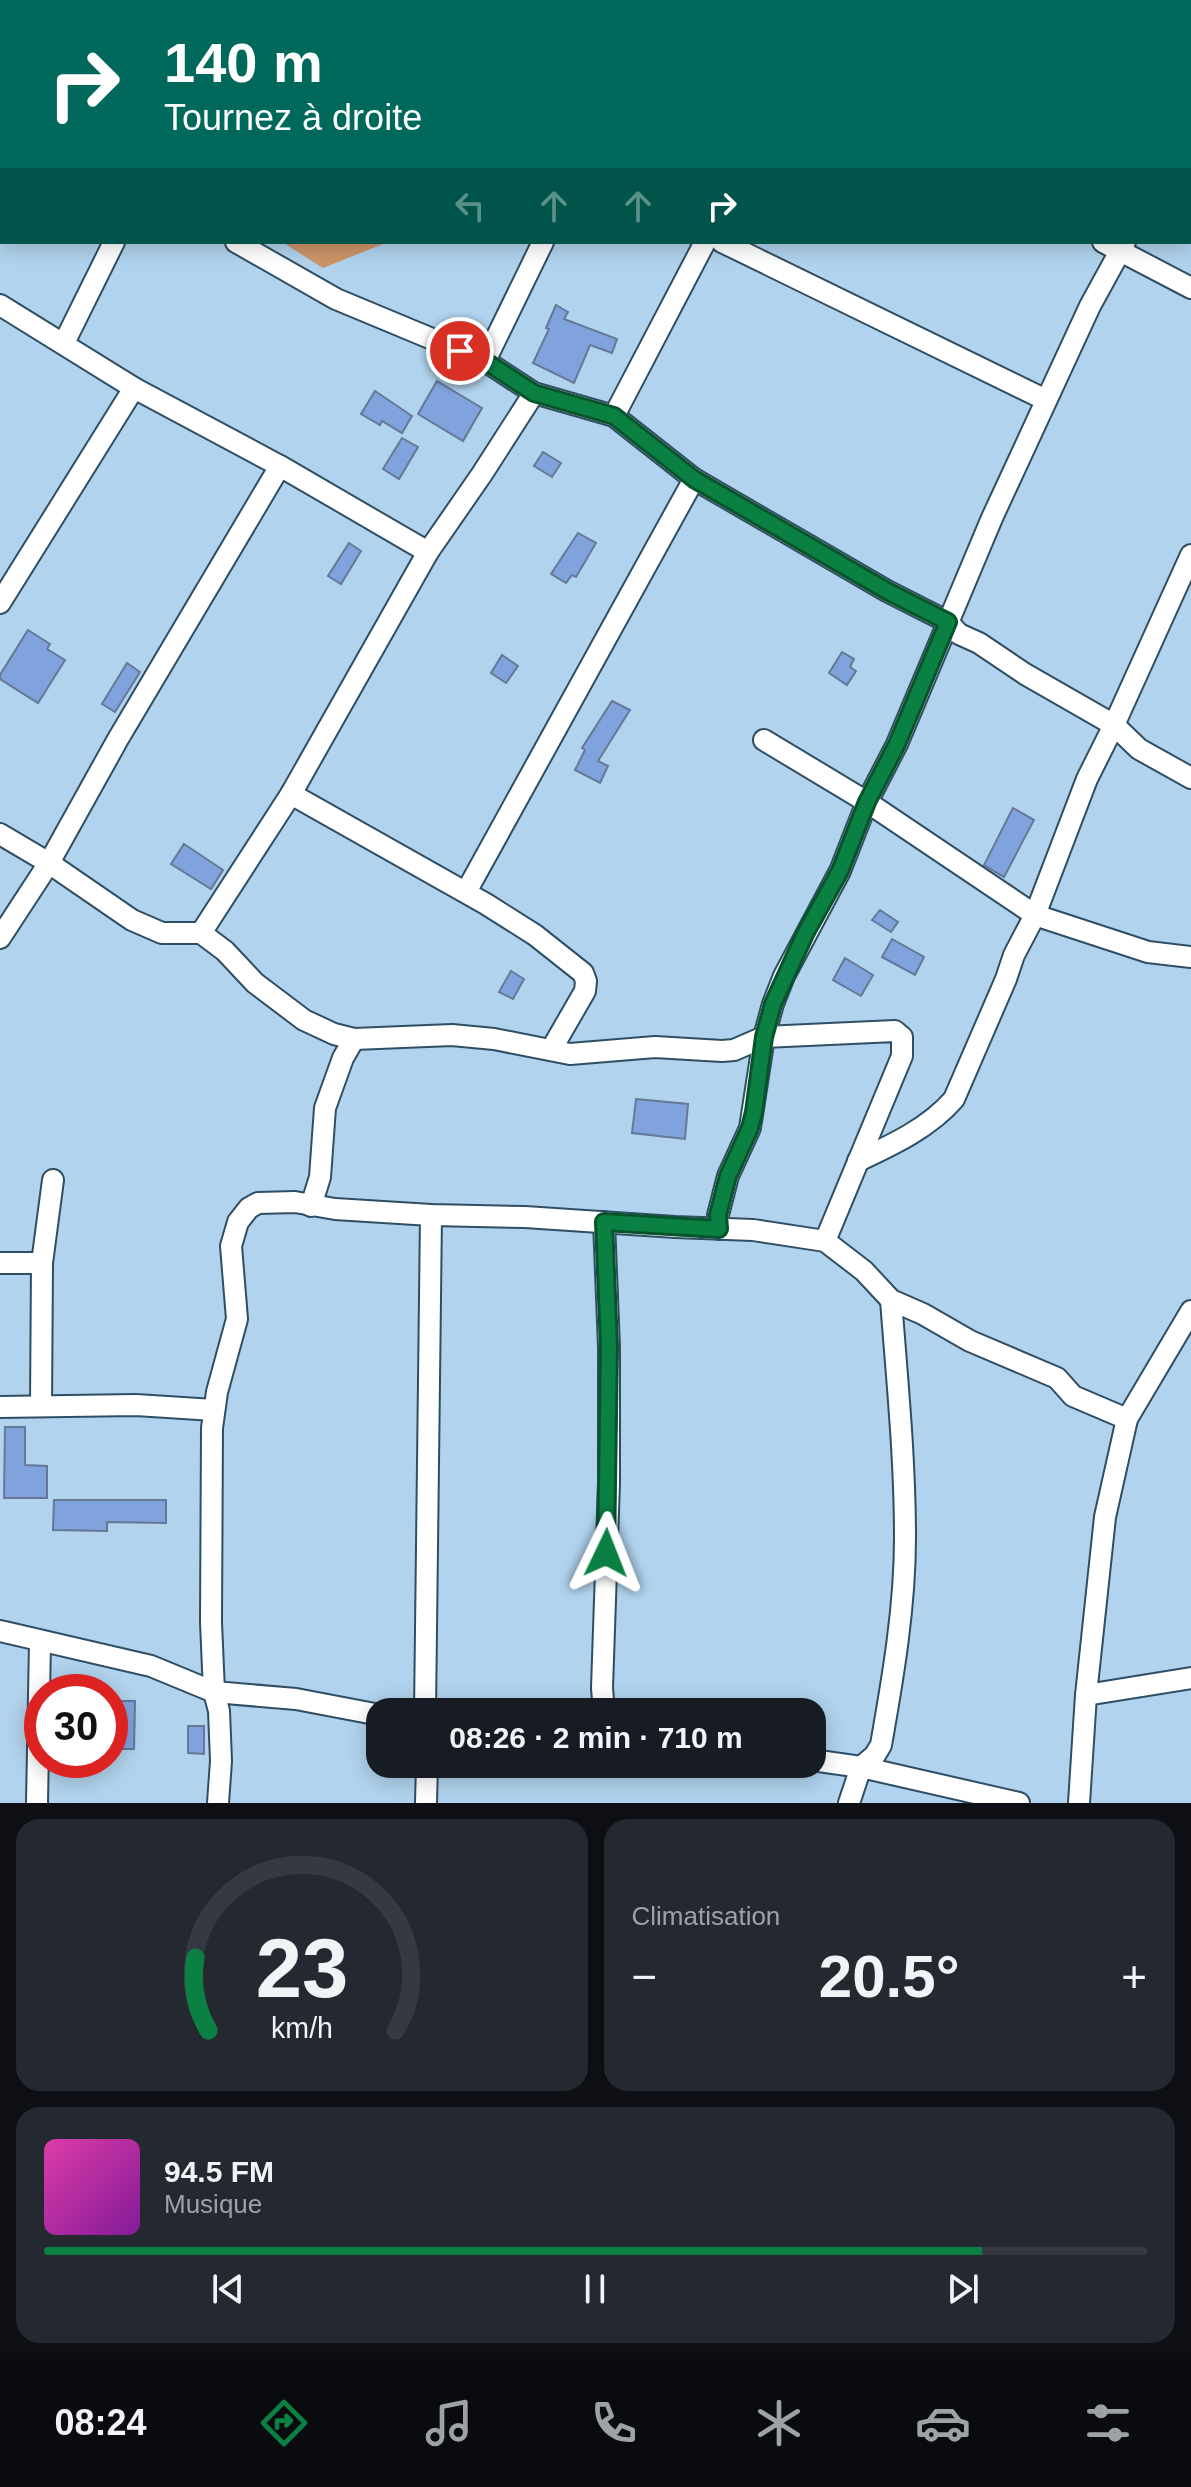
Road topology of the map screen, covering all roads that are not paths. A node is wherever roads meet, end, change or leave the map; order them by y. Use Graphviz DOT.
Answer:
graph roads {
  1 [pos="113,244"];
  2 [pos="240,244"];
  3 [pos="542,244"];
  4 [pos="704,244"];
  5 [pos="726,244"];
  6 [pos="1117,245"];
  7 [pos="1191,288"];
  8 [pos="0,305"];
  9 [pos="64,343"];
  10 [pos="485,361"];
  11 [pos="134,388"];
  12 [pos="534,393"];
  13 [pos="1046,400"];
  14 [pos="614,416"];
  15 [pos="280,466"];
  16 [pos="694,479"];
  17 [pos="428,552"];
  18 [pos="1191,555"];
  19 [pos="0,603"];
  20 [pos="948,622"];
  21 [pos="1114,725"];
  22 [pos="764,740"];
  23 [pos="1191,778"];
  24 [pos="291,794"];
  25 [pos="867,802"];
  26 [pos="0,834"];
  27 [pos="49,863"];
  28 [pos="466,892"];
  29 [pos="1035,915"];
  30 [pos="201,933"];
  31 [pos="0,938"];
  32 [pos="1191,957"];
  33 [pos="764,1037"];
  34 [pos="354,1039"];
  35 [pos="551,1050"];
  36 [pos="858,1161"];
  37 [pos="53,1180"];
  38 [pos="311,1206"];
  39 [pos="431,1215"];
  40 [pos="604,1222"];
  41 [pos="719,1229"];
  42 [pos="825,1241"];
  43 [pos="0,1263"];
  44 [pos="42,1263"];
  45 [pos="891,1300"];
  46 [pos="1191,1311"];
  47 [pos="41,1405"];
  48 [pos="0,1407"];
  49 [pos="214,1410"];
  50 [pos="1127,1419"];
  51 [pos="0,1631"];
  52 [pos="40,1642"];
  53 [pos="1191,1678"];
  54 [pos="214,1692"];
  55 [pos="1086,1695"];
  56 [pos="425,1698"];
  57 [pos="603,1698"];
  58 [pos="366,1712"];
  59 [pos="826,1762"];
  60 [pos="861,1767"];
  61 [pos="427,1778"];
  62 [pos="37,1803"];
  63 [pos="218,1803"];
  64 [pos="426,1803"];
  65 [pos="849,1803"];
  66 [pos="1019,1803"];
  67 [pos="1079,1803"];
  1 -- 9 [label="street"];
  2 -- 10 [label="street"];
  3 -- 10 [label="street"];
  4 -- 14 [label="street"];
  5 -- 13 [label="street"];
  6 -- 7 [label="street"];
  6 -- 13 [label="street"];
  8 -- 9 [label="street"];
  9 -- 11 [label="street"];
  10 -- 12 [label="street"];
  11 -- 15 [label="street"];
  11 -- 19 [label="street"];
  12 -- 14 [label="street"];
  12 -- 17 [label="street"];
  13 -- 20 [label="street"];
  14 -- 16 [label="street"];
  15 -- 17 [label="street"];
  15 -- 27 [label="street"];
  16 -- 20 [label="street"];
  16 -- 28 [label="street"];
  17 -- 24 [label="street"];
  18 -- 21 [label="street"];
  20 -- 21 [label="street"];
  20 -- 25 [label="street"];
  21 -- 23 [label="street"];
  21 -- 29 [label="street"];
  22 -- 25 [label="street"];
  24 -- 28 [label="street"];
  24 -- 30 [label="street"];
  25 -- 29 [label="street"];
  25 -- 33 [label="street"];
  26 -- 27 [label="street"];
  27 -- 30 [label="street"];
  27 -- 31 [label="street"];
  28 -- 35 [label="street"];
  29 -- 32 [label="street"];
  29 -- 36 [label="street"];
  30 -- 34 [label="street"];
  33 -- 35 [label="street"];
  33 -- 36 [label="street"];
  33 -- 41 [label="street"];
  34 -- 35 [label="street"];
  34 -- 38 [label="street"];
  36 -- 42 [label="street"];
  37 -- 44 [label="street"];
  38 -- 39 [label="street"];
  38 -- 49 [label="street"];
  39 -- 40 [label="street"];
  39 -- 56 [label="street"];
  40 -- 41 [label="street"];
  40 -- 57 [label="street"];
  41 -- 42 [label="street"];
  42 -- 45 [label="street"];
  43 -- 44 [label="street"];
  44 -- 47 [label="street"];
  45 -- 50 [label="street"];
  45 -- 60 [label="street"];
  46 -- 50 [label="street"];
  47 -- 48 [label="street"];
  47 -- 49 [label="street"];
  49 -- 54 [label="street"];
  50 -- 55 [label="street"];
  51 -- 52 [label="street"];
  52 -- 54 [label="street"];
  52 -- 62 [label="street"];
  53 -- 55 [label="street"];
  54 -- 58 [label="street"];
  54 -- 63 [label="street"];
  55 -- 67 [label="street"];
  59 -- 60 [label="street"];
  60 -- 65 [label="street"];
  60 -- 66 [label="street"];
  61 -- 64 [label="street"];
}
